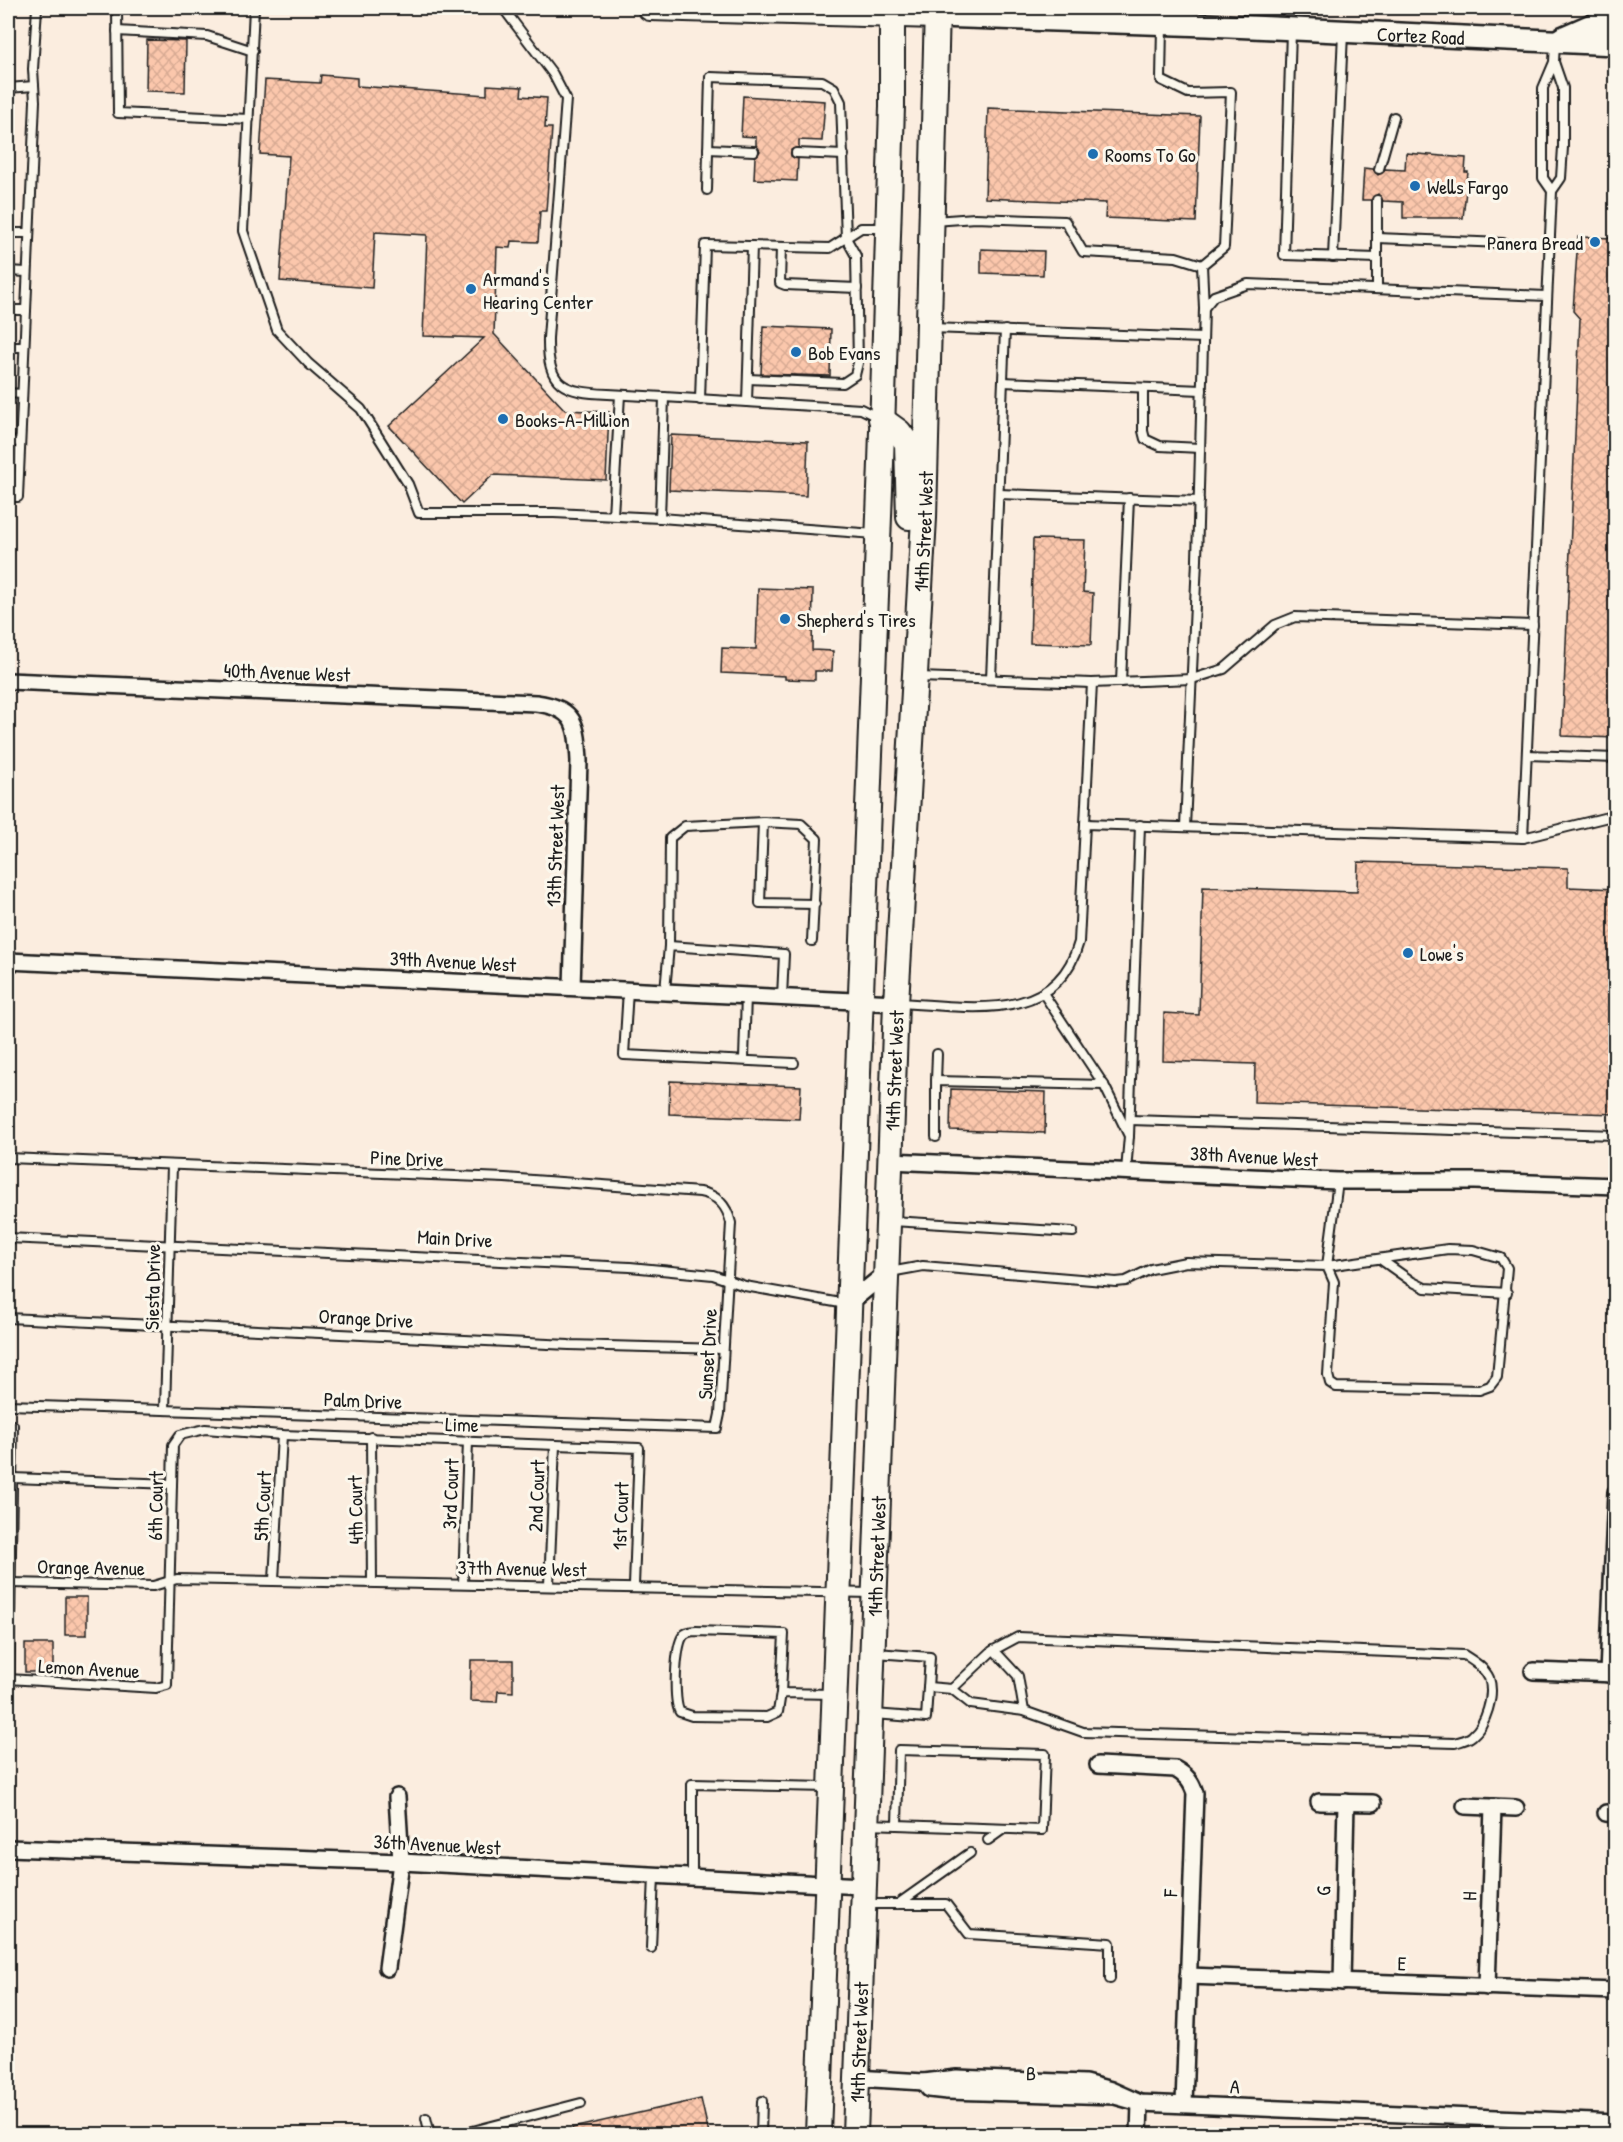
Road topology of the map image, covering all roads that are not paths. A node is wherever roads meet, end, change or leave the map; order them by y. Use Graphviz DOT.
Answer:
graph roads {
  1 [pos="37,8"];
  2 [pos="117,8"];
  3 [pos="254,8"];
  4 [pos="502,8"];
  5 [pos="650,8"];
  6 [pos="892,11"];
  7 [pos="937,12"];
  8 [pos="1616,22"];
  9 [pos="1162,24"];
  10 [pos="1291,29"];
  11 [pos="117,31"];
  12 [pos="1343,31"];
  13 [pos="1555,41"];
  14 [pos="1616,44"];
  15 [pos="253,51"];
  16 [pos="1554,62"];
  17 [pos="34,86"];
  18 [pos="8,88"];
  19 [pos="1394,117"];
  20 [pos="249,119"];
  21 [pos="708,149"];
  22 [pos="754,151"];
  23 [pos="796,153"];
  24 [pos="844,154"];
  25 [pos="1379,169"];
  26 [pos="707,190"];
  27 [pos="1552,191"];
  28 [pos="1377,200"];
  29 [pos="933,221"];
  30 [pos="888,228"];
  31 [pos="8,232"];
  32 [pos="29,233"];
  33 [pos="846,238"];
  34 [pos="1377,238"];
  35 [pos="1503,243"];
  36 [pos="752,246"];
  37 [pos="781,248"];
  38 [pos="1333,257"];
  39 [pos="1377,258"];
  40 [pos="1202,265"];
  41 [pos="8,271"];
  42 [pos="27,272"];
  43 [pos="857,288"];
  44 [pos="1377,288"];
  45 [pos="1546,296"];
  46 [pos="1204,308"];
  47 [pos="8,310"];
  48 [pos="26,310"];
  49 [pos="930,328"];
  50 [pos="1005,330"];
  51 [pos="1203,338"];
  52 [pos="8,347"];
  53 [pos="24,347"];
  54 [pos="748,379"];
  55 [pos="1003,382"];
  56 [pos="1143,388"];
  57 [pos="1202,390"];
  58 [pos="8,393"];
  59 [pos="22,394"];
  60 [pos="620,395"];
  61 [pos="664,397"];
  62 [pos="700,400"];
  63 [pos="747,402"];
  64 [pos="881,419"];
  65 [pos="8,441"];
  66 [pos="20,442"];
  67 [pos="1200,448"];
  68 [pos="999,494"];
  69 [pos="8,497"];
  70 [pos="1129,498"];
  71 [pos="1199,501"];
  72 [pos="613,515"];
  73 [pos="660,518"];
  74 [pos="878,535"];
  75 [pos="917,618"];
  76 [pos="1533,626"];
  77 [pos="914,676"];
  78 [pos="991,679"];
  79 [pos="1192,679"];
  80 [pos="8,681"];
  81 [pos="1121,682"];
  82 [pos="1092,683"];
  83 [pos="564,710"];
  84 [pos="1527,755"];
  85 [pos="1616,758"];
  86 [pos="1616,815"];
  87 [pos="764,822"];
  88 [pos="1085,824"];
  89 [pos="1140,825"];
  90 [pos="1185,827"];
  91 [pos="1523,838"];
  92 [pos="815,904"];
  93 [pos="812,941"];
  94 [pos="669,946"];
  95 [pos="8,960"];
  96 [pos="572,987"];
  97 [pos="628,990"];
  98 [pos="665,991"];
  99 [pos="1043,993"];
  100 [pos="746,995"];
  101 [pos="782,997"];
  102 [pos="860,1000"];
  103 [pos="896,1003"];
  104 [pos="937,1054"];
  105 [pos="744,1059"];
  106 [pos="794,1063"];
  107 [pos="936,1081"];
  108 [pos="1104,1085"];
  109 [pos="1130,1120"];
  110 [pos="1616,1135"];
  111 [pos="1129,1136"];
  112 [pos="936,1137"];
  113 [pos="8,1158"];
  114 [pos="890,1161"];
  115 [pos="172,1165"];
  116 [pos="1126,1171"];
  117 [pos="1338,1181"];
  118 [pos="1616,1186"];
  119 [pos="888,1221"];
  120 [pos="1073,1232"];
  121 [pos="8,1238"];
  122 [pos="169,1246"];
  123 [pos="1380,1258"];
  124 [pos="1328,1266"];
  125 [pos="886,1273"];
  126 [pos="726,1281"];
  127 [pos="1507,1293"];
  128 [pos="847,1305"];
  129 [pos="8,1318"];
  130 [pos="168,1325"];
  131 [pos="723,1349"];
  132 [pos="8,1405"];
  133 [pos="165,1410"];
  134 [pos="8,1425"];
  135 [pos="717,1428"];
  136 [pos="282,1435"];
  137 [pos="371,1437"];
  138 [pos="468,1441"];
  139 [pos="555,1445"];
  140 [pos="639,1448"];
  141 [pos="13,1478"];
  142 [pos="172,1484"];
  143 [pos="1616,1492"];
  144 [pos="9,1559"];
  145 [pos="274,1580"];
  146 [pos="170,1581"];
  147 [pos="372,1582"];
  148 [pos="11,1583"];
  149 [pos="463,1584"];
  150 [pos="549,1585"];
  151 [pos="634,1586"];
  152 [pos="837,1591"];
  153 [pos="873,1593"];
  154 [pos="994,1650"];
  155 [pos="872,1653"];
  156 [pos="1533,1671"];
  157 [pos="1612,1674"];
  158 [pos="8,1679"];
  159 [pos="167,1685"];
  160 [pos="928,1687"];
  161 [pos="952,1689"];
  162 [pos="781,1693"];
  163 [pos="833,1694"];
  164 [pos="1024,1711"];
  165 [pos="870,1714"];
  166 [pos="1098,1765"];
  167 [pos="830,1787"];
  168 [pos="397,1797"];
  169 [pos="1319,1802"];
  170 [pos="1346,1802"];
  171 [pos="1373,1803"];
  172 [pos="1465,1806"];
  173 [pos="1492,1807"];
  174 [pos="1516,1808"];
  175 [pos="866,1824"];
  176 [pos="897,1825"];
  177 [pos="1002,1830"];
  178 [pos="988,1840"];
  179 [pos="8,1848"];
  180 [pos="970,1852"];
  181 [pos="401,1862"];
  182 [pos="654,1876"];
  183 [pos="692,1878"];
  184 [pos="827,1885"];
  185 [pos="863,1895"];
  186 [pos="897,1904"];
  187 [pos="651,1948"];
  188 [pos="387,1968"];
  189 [pos="1188,1976"];
  190 [pos="1110,1979"];
  191 [pos="1341,1982"];
  192 [pos="1487,1987"];
  193 [pos="1616,1991"];
  194 [pos="856,2078"];
  195 [pos="762,2101"];
  196 [pos="581,2103"];
  197 [pos="1140,2103"];
  198 [pos="1184,2104"];
  199 [pos="426,2118"];
  200 [pos="1616,2123"];
  201 [pos="430,2134"];
  202 [pos="461,2134"];
  203 [pos="761,2134"];
  204 [pos="818,2134"];
  205 [pos="855,2134"];
  206 [pos="1139,2134"];
  1 -- 17 [label="lane"];
  2 -- 11 [label="lane"];
  3 -- 15 [label="lane"];
  4 -- 60 [label="lane"];
  5 -- 6 [label="main road, Cortez Road"];
  6 -- 7 [label="main road, Cortez Road"];
  6 -- 30 [label="main road, 14th Street West"];
  7 -- 9 [label="main road, Cortez Road"];
  7 -- 29 [label="main road, 14th Street West"];
  8 -- 13 [label="main road"];
  9 -- 10 [label="main road, Cortez Road"];
  9 -- 40 [label="lane"];
  10 -- 12 [label="main road, Cortez Road"];
  10 -- 38 [label="lane"];
  11 -- 15 [label="lane"];
  11 -- 20 [label="lane"];
  12 -- 13 [label="main road, Cortez Road"];
  12 -- 38 [label="lane"];
  13 -- 14 [label="main road, Cortez Road"];
  13 -- 16 [label="lane"];
  15 -- 20 [label="lane"];
  16 -- 27 [label="lane"];
  16 -- 27 [label="lane"];
  17 -- 18 [label="lane"];
  17 -- 32 [label="lane"];
  19 -- 25 [label="lane"];
  20 -- 72 [label="lane"];
  21 -- 22 [label="lane"];
  21 -- 24 [label="lane"];
  21 -- 26 [label="lane"];
  23 -- 24 [label="lane"];
  24 -- 33 [label="lane"];
  27 -- 45 [label="lane"];
  28 -- 34 [label="lane"];
  29 -- 40 [label="lane"];
  29 -- 49 [label="main road, 14th Street West"];
  30 -- 33 [label="lane"];
  30 -- 64 [label="main road, 14th Street West"];
  31 -- 32 [label="lane"];
  32 -- 42 [label="lane"];
  33 -- 37 [label="lane"];
  33 -- 43 [label="lane"];
  34 -- 35 [label="lane"];
  34 -- 39 [label="lane"];
  36 -- 37 [label="lane"];
  36 -- 54 [label="lane"];
  36 -- 62 [label="lane"];
  37 -- 43 [label="lane"];
  38 -- 39 [label="lane"];
  39 -- 44 [label="lane"];
  40 -- 46 [label="lane"];
  41 -- 42 [label="lane"];
  42 -- 48 [label="lane"];
  43 -- 54 [label="lane"];
  44 -- 45 [label="lane"];
  44 -- 46 [label="lane"];
  45 -- 76 [label="lane"];
  46 -- 51 [label="lane"];
  47 -- 48 [label="lane"];
  48 -- 53 [label="lane"];
  49 -- 50 [label="lane"];
  49 -- 75 [label="main road, 14th Street West"];
  50 -- 51 [label="lane"];
  50 -- 55 [label="lane"];
  51 -- 57 [label="lane"];
  52 -- 53 [label="lane"];
  53 -- 59 [label="lane"];
  54 -- 63 [label="lane"];
  55 -- 56 [label="lane"];
  55 -- 68 [label="lane"];
  56 -- 57 [label="lane"];
  56 -- 67 [label="lane"];
  57 -- 67 [label="lane"];
  58 -- 59 [label="lane"];
  59 -- 66 [label="lane"];
  60 -- 61 [label="lane"];
  60 -- 72 [label="lane"];
  61 -- 62 [label="lane"];
  61 -- 73 [label="lane"];
  62 -- 63 [label="lane"];
  63 -- 64 [label="lane"];
  64 -- 74 [label="main road, 14th Street West"];
  64 -- 75 [label="main road"];
  65 -- 66 [label="lane"];
  66 -- 69 [label="lane"];
  67 -- 71 [label="lane"];
  68 -- 70 [label="lane"];
  68 -- 78 [label="lane"];
  70 -- 71 [label="lane"];
  70 -- 81 [label="lane"];
  71 -- 79 [label="lane"];
  72 -- 73 [label="lane"];
  73 -- 74 [label="lane"];
  74 -- 102 [label="main road, 14th Street West"];
  75 -- 77 [label="main road, 14th Street West"];
  76 -- 79 [label="lane"];
  76 -- 84 [label="lane"];
  77 -- 78 [label="lane"];
  77 -- 103 [label="main road, 14th Street West"];
  78 -- 82 [label="lane"];
  79 -- 81 [label="lane"];
  79 -- 90 [label="lane"];
  80 -- 83 [label="street, 40th Avenue West"];
  81 -- 82 [label="lane"];
  82 -- 88 [label="lane"];
  83 -- 96 [label="street, 13th Street West"];
  84 -- 85 [label="lane"];
  84 -- 91 [label="lane"];
  86 -- 91 [label="lane"];
  87 -- 92 [label="lane"];
  87 -- 92 [label="lane"];
  87 -- 94 [label="lane"];
  88 -- 89 [label="lane"];
  88 -- 99 [label="lane"];
  89 -- 90 [label="lane"];
  89 -- 109 [label="lane"];
  90 -- 91 [label="lane"];
  92 -- 93 [label="lane"];
  94 -- 98 [label="lane"];
  94 -- 101 [label="lane"];
  95 -- 96 [label="street, 39th Avenue West"];
  96 -- 97 [label="street, 39th Avenue West"];
  97 -- 98 [label="street, 39th Avenue West"];
  97 -- 105 [label="lane"];
  98 -- 100 [label="street, 39th Avenue West"];
  99 -- 103 [label="lane"];
  99 -- 108 [label="lane"];
  100 -- 101 [label="street, 39th Avenue West"];
  100 -- 105 [label="lane"];
  101 -- 102 [label="street, 39th Avenue West"];
  102 -- 103 [label="street, 39th Avenue West"];
  102 -- 128 [label="main road, 14th Street West"];
  103 -- 114 [label="main road, 14th Street West"];
  104 -- 107 [label="lane"];
  105 -- 106 [label="lane"];
  107 -- 108 [label="lane"];
  107 -- 112 [label="lane"];
  108 -- 111 [label="lane"];
  109 -- 110 [label="lane"];
  109 -- 111 [label="lane"];
  111 -- 116 [label="lane"];
  113 -- 115 [label="lane, Pine Drive"];
  114 -- 116 [label="street, 38th Avenue West"];
  114 -- 119 [label="main road, 14th Street West"];
  115 -- 122 [label="lane, Siesta Drive"];
  115 -- 126 [label="lane, Pine Drive"];
  116 -- 117 [label="street, 38th Avenue West"];
  117 -- 118 [label="street, 38th Avenue West"];
  117 -- 124 [label="lane"];
  119 -- 120 [label="lane"];
  119 -- 125 [label="main road, 14th Street West"];
  121 -- 122 [label="lane, Main Drive"];
  122 -- 126 [label="lane, Main Drive"];
  122 -- 130 [label="lane, Siesta Drive"];
  123 -- 124 [label="lane"];
  123 -- 127 [label="lane"];
  123 -- 127 [label="lane"];
  124 -- 125 [label="lane"];
  124 -- 127 [label="lane"];
  125 -- 128 [label="street"];
  125 -- 153 [label="main road, 14th Street West"];
  126 -- 128 [label="lane, Main Drive"];
  126 -- 131 [label="lane, Sunset Drive"];
  128 -- 152 [label="main road, 14th Street West"];
  129 -- 130 [label="lane, Orange Drive"];
  130 -- 131 [label="lane, Orange Drive"];
  130 -- 133 [label="lane, Siesta Drive"];
  131 -- 135 [label="lane, Sunset Drive"];
  132 -- 133 [label="lane, Palm Drive"];
  133 -- 135 [label="lane, Palm Drive"];
  134 -- 141 [label="lane"];
  136 -- 137 [label="lane, Lime"];
  136 -- 142 [label="lane, 6th Court"];
  136 -- 145 [label="lane, 5th Court"];
  137 -- 138 [label="lane, Lime"];
  137 -- 147 [label="lane, 4th Court"];
  138 -- 139 [label="lane, Lime"];
  138 -- 149 [label="lane, 3rd Court"];
  139 -- 140 [label="lane, Lime"];
  139 -- 150 [label="lane, 2nd Court"];
  140 -- 151 [label="lane, 1st Court"];
  141 -- 142 [label="lane"];
  141 -- 144 [label="lane"];
  142 -- 146 [label="lane, 6th Court"];
  143 -- 157 [label="street"];
  144 -- 148 [label="lane"];
  145 -- 146 [label="lane, 37th Avenue West"];
  145 -- 147 [label="lane, 37th Avenue West"];
  146 -- 148 [label="lane, Orange Avenue"];
  146 -- 159 [label="lane, 6th Court"];
  147 -- 149 [label="lane, 37th Avenue West"];
  148 -- 158 [label="lane"];
  149 -- 150 [label="lane, 37th Avenue West"];
  150 -- 151 [label="lane, 37th Avenue West"];
  151 -- 152 [label="lane, 37th Avenue West"];
  152 -- 153 [label="lane, 37th Avenue West"];
  152 -- 163 [label="main road, 14th Street West"];
  153 -- 155 [label="main road, 14th Street West"];
  154 -- 161 [label="lane"];
  154 -- 164 [label="lane"];
  154 -- 164 [label="lane"];
  155 -- 160 [label="lane"];
  155 -- 165 [label="main road, 14th Street West"];
  156 -- 157 [label="street"];
  158 -- 159 [label="lane, Lemon Avenue"];
  160 -- 161 [label="lane"];
  160 -- 165 [label="lane"];
  161 -- 164 [label="lane"];
  162 -- 162 [label="lane"];
  162 -- 163 [label="lane"];
  163 -- 167 [label="main road, 14th Street West"];
  165 -- 175 [label="main road, 14th Street West"];
  166 -- 189 [label="street, F"];
  167 -- 183 [label="lane"];
  167 -- 184 [label="main road, 14th Street West"];
  168 -- 181 [label="street"];
  169 -- 170 [label="street"];
  170 -- 171 [label="street"];
  170 -- 191 [label="street, G"];
  172 -- 173 [label="street"];
  173 -- 174 [label="street"];
  173 -- 192 [label="street, H"];
  175 -- 176 [label="lane"];
  175 -- 185 [label="main road, 14th Street West"];
  176 -- 177 [label="lane"];
  176 -- 177 [label="lane"];
  177 -- 178 [label="lane"];
  179 -- 181 [label="street, 36th Avenue West"];
  180 -- 186 [label="lane"];
  181 -- 182 [label="street, 36th Avenue West"];
  181 -- 188 [label="street"];
  182 -- 183 [label="street, 36th Avenue West"];
  182 -- 187 [label="lane"];
  183 -- 184 [label="street, 36th Avenue West"];
  184 -- 185 [label="street, 36th Avenue West"];
  184 -- 204 [label="main road, 14th Street West"];
  185 -- 186 [label="lane"];
  185 -- 194 [label="main road, 14th Street West"];
  186 -- 190 [label="lane"];
  189 -- 191 [label="street, E"];
  189 -- 198 [label="street, F"];
  191 -- 192 [label="street, E"];
  192 -- 193 [label="street, E"];
  194 -- 197 [label="street, A"];
  194 -- 205 [label="main road, 14th Street West"];
  195 -- 203 [label="lane"];
  196 -- 202 [label="lane"];
  197 -- 198 [label="street, A"];
  197 -- 206 [label="street"];
  198 -- 200 [label="street, A"];
  199 -- 201 [label="lane"];
}
